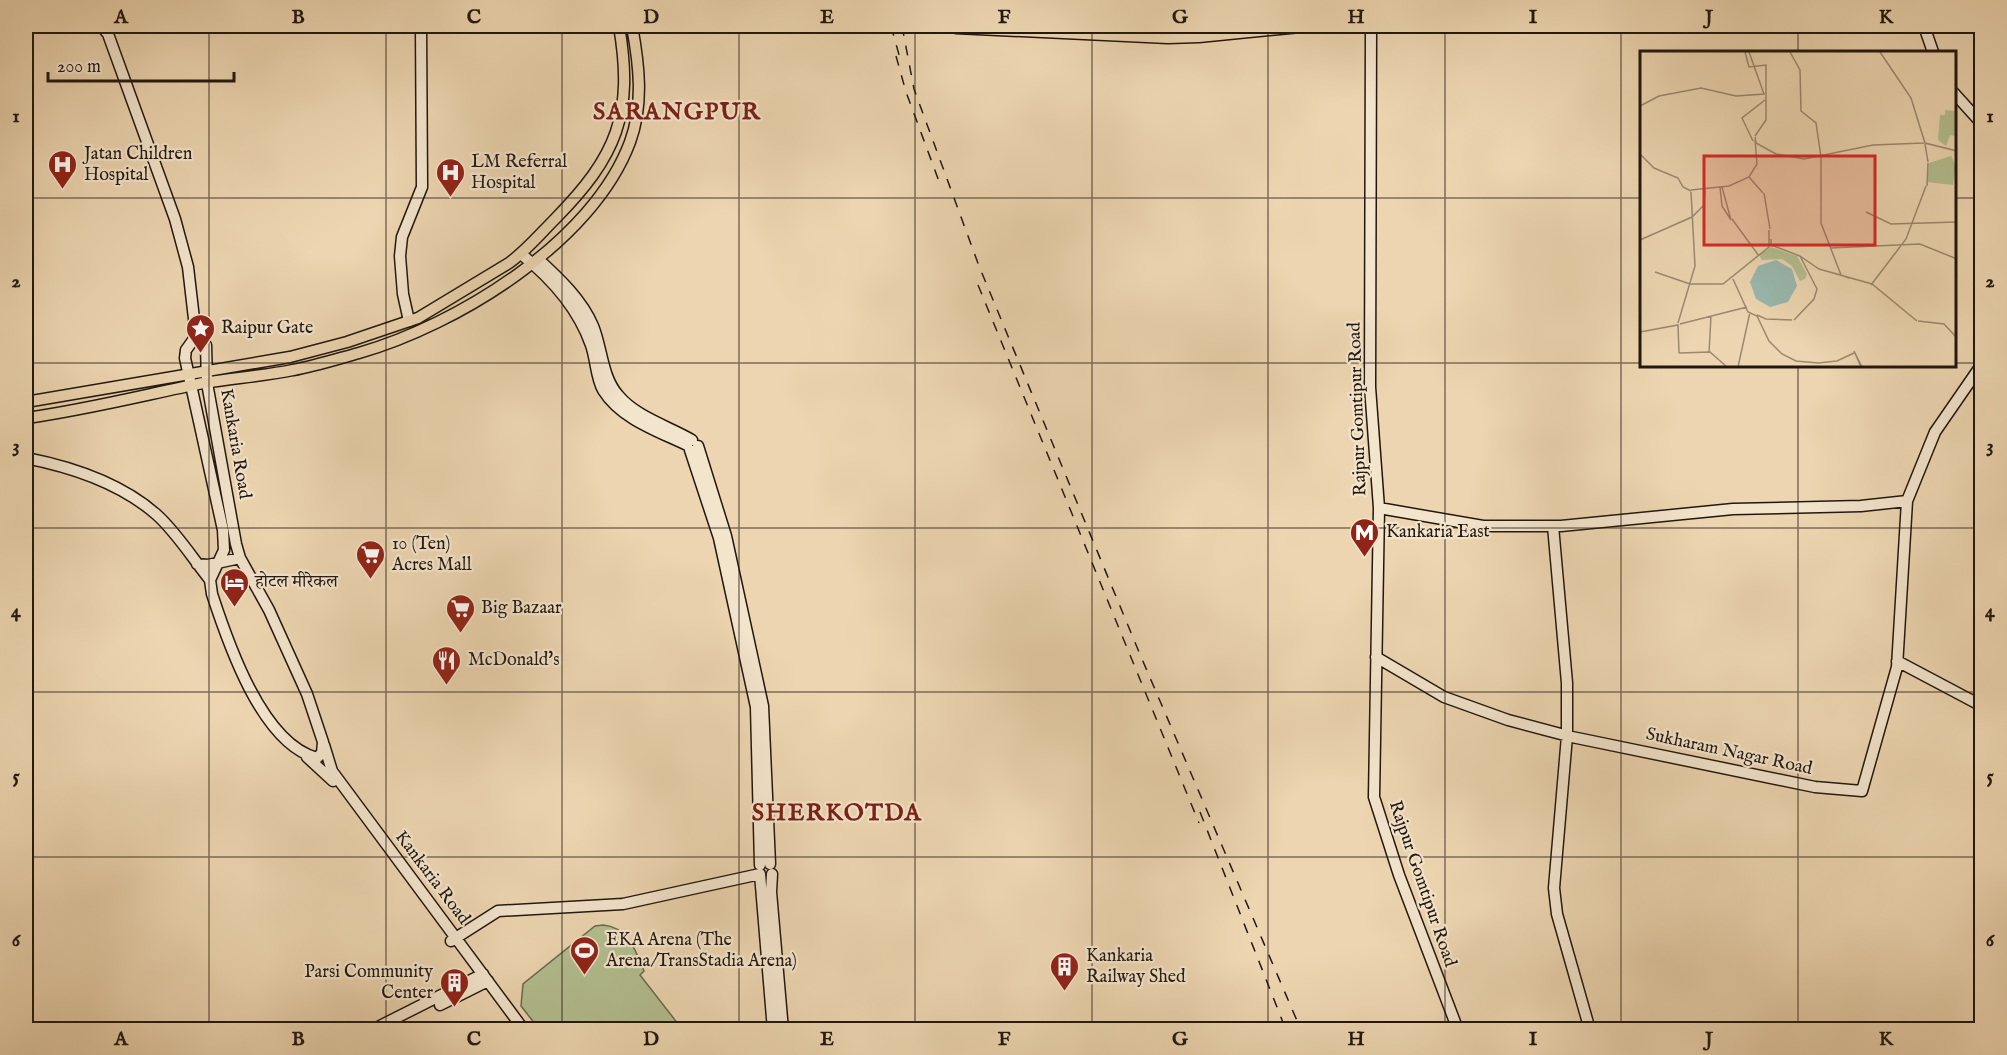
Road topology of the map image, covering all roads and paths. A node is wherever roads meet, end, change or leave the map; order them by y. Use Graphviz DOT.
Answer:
graph roads {
  1 [pos="101,26"];
  2 [pos="421,26"];
  3 [pos="619,26"];
  4 [pos="632,26"];
  5 [pos="946,26"];
  6 [pos="1311,26"];
  7 [pos="1371,26"];
  8 [pos="1923,26"];
  9 [pos="1934,51"];
  10 [pos="1956,95"];
  11 [pos="1982,124"];
  12 [pos="524,252"];
  13 [pos="536,262"];
  14 [pos="409,321"];
  15 [pos="196,336"];
  16 [pos="1982,364"];
  17 [pos="206,370"];
  18 [pos="188,372"];
  19 [pos="207,383"];
  20 [pos="192,386"];
  21 [pos="26,402"];
  22 [pos="26,418"];
  23 [pos="26,458"];
  24 [pos="1907,501"];
  25 [pos="1378,508"];
  26 [pos="1553,526"];
  27 [pos="240,558"];
  28 [pos="218,563"];
  29 [pos="197,564"];
  30 [pos="210,580"];
  31 [pos="1376,657"];
  32 [pos="1897,661"];
  33 [pos="1982,706"];
  34 [pos="1567,736"];
  35 [pos="323,742"];
  36 [pos="305,755"];
  37 [pos="764,869"];
  38 [pos="454,939"];
  39 [pos="483,979"];
  40 [pos="372,1029"];
  41 [pos="387,1029"];
  42 [pos="517,1029"];
  43 [pos="524,1029"];
  44 [pos="773,1029"];
  45 [pos="783,1029"];
  46 [pos="1458,1029"];
  47 [pos="1590,1029"];
  1 -- 15 [label="main road"];
  2 -- 14 [label="main road"];
  3 -- 12 [label="main road"];
  4 -- 13 [label="main road"];
  5 -- 6 [label="main road"];
  7 -- 25 [label="main road, Rajpur Gomtipur Road"];
  8 -- 9 [label="main road"];
  10 -- 11 [label="main road"];
  12 -- 13 [label="main road"];
  12 -- 14 [label="main road"];
  13 -- 19 [label="main road"];
  13 -- 37 [label="main road"];
  14 -- 17 [label="main road"];
  15 -- 17 [label="main road, Kankaria Road"];
  15 -- 18 [label="main road"];
  16 -- 24 [label="main road"];
  17 -- 18 [label="main road"];
  17 -- 19 [label="main road, Kankaria Road"];
  18 -- 20 [label="main road"];
  18 -- 21 [label="main road"];
  19 -- 20 [label="main road"];
  19 -- 27 [label="main road, Kankaria Road"];
  20 -- 22 [label="main road"];
  20 -- 28 [label="main road"];
  23 -- 29 [label="main road"];
  24 -- 26 [label="main road"];
  24 -- 32 [label="main road"];
  25 -- 26 [label="main road"];
  25 -- 31 [label="main road, Rajpur Gomtipur Road"];
  26 -- 34 [label="main road"];
  27 -- 28 [label="main road"];
  27 -- 35 [label="main road, Kankaria Road"];
  28 -- 29 [label="main road"];
  28 -- 30 [label="main road"];
  29 -- 30 [label="main road"];
  30 -- 36 [label="main road"];
  31 -- 34 [label="main road, Sukharam Nagar Road"];
  31 -- 46 [label="main road, Rajpur Gomtipur Road"];
  32 -- 33 [label="main road"];
  32 -- 34 [label="main road, Sukharam Nagar Road"];
  34 -- 47 [label="main road"];
  35 -- 36 [label="main road"];
  35 -- 38 [label="main road, Kankaria Road"];
  36 -- 38 [label="main road"];
  37 -- 38 [label="main road"];
  37 -- 44 [label="main road"];
  37 -- 45 [label="main road"];
  38 -- 39 [label="main road, Kankaria Road"];
  39 -- 40 [label="main road"];
  39 -- 41 [label="main road"];
  39 -- 42 [label="main road"];
  39 -- 43 [label="main road, Kankaria Road"];
}
